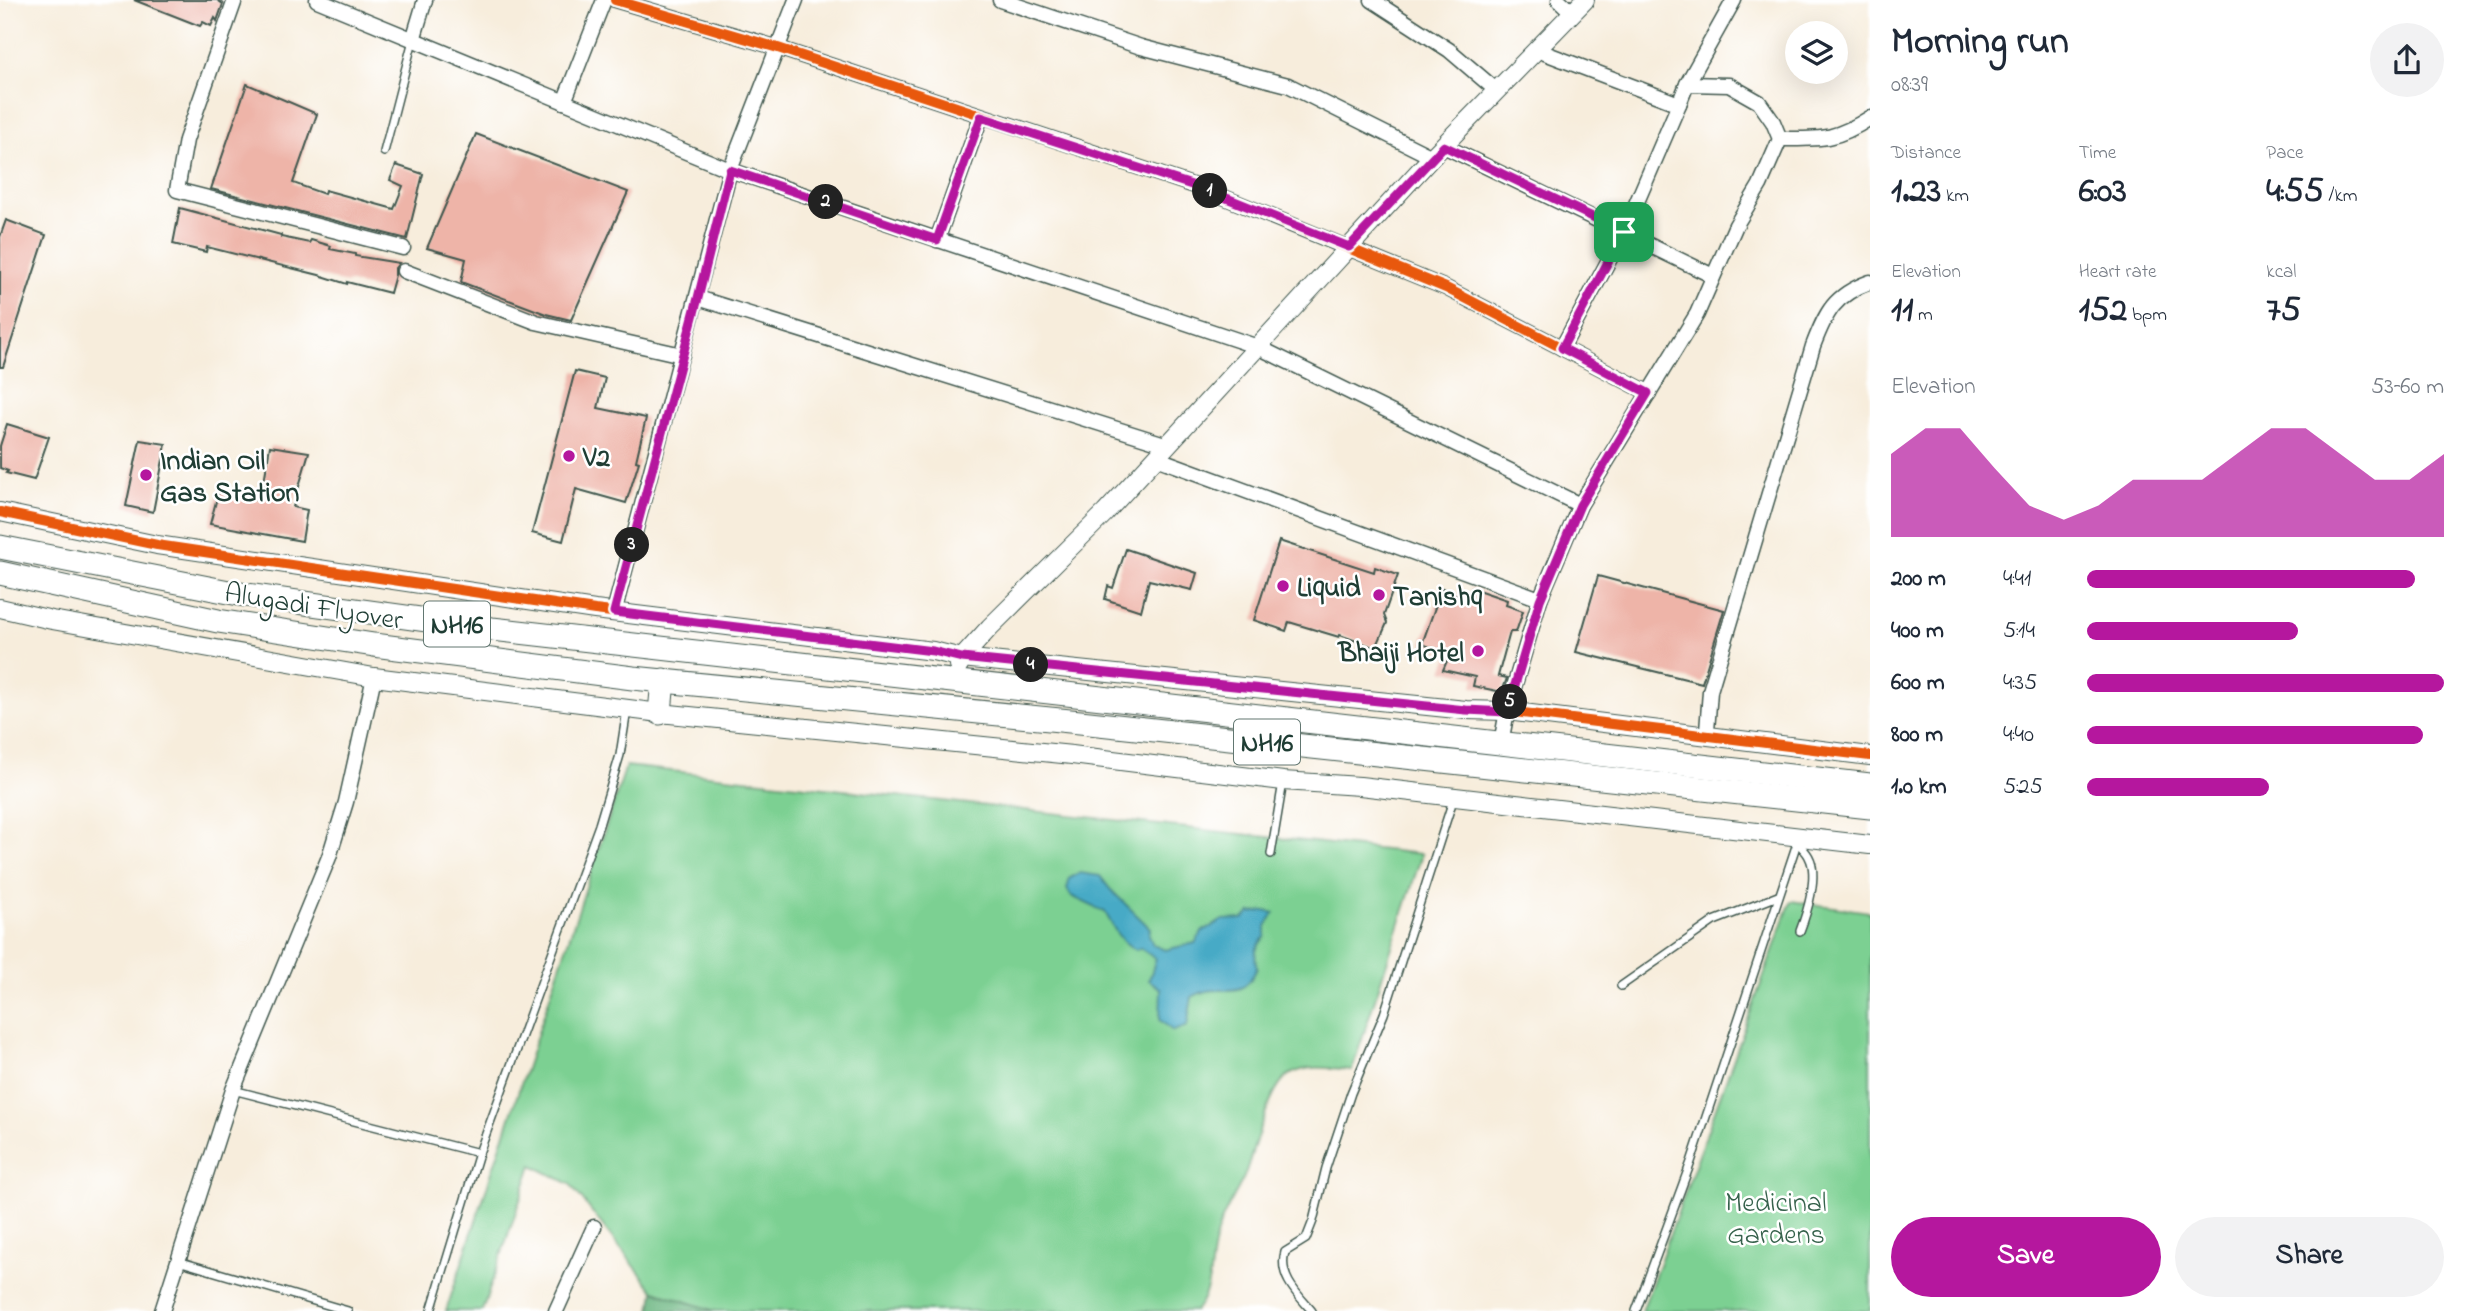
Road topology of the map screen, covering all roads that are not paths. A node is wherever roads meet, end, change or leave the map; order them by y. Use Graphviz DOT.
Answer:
graph roads {
  1 [pos="235,0"];
  2 [pos="317,0"];
  3 [pos="425,0"];
  4 [pos="604,0"];
  5 [pos="615,0"];
  6 [pos="796,0"];
  7 [pos="1000,0"];
  8 [pos="1372,0"];
  9 [pos="1559,0"];
  10 [pos="1734,0"];
  11 [pos="1579,6"];
  12 [pos="412,40"];
  13 [pos="778,48"];
  14 [pos="1537,50"];
  15 [pos="1687,84"];
  16 [pos="1497,90"];
  17 [pos="564,102"];
  18 [pos="1679,104"];
  19 [pos="981,117"];
  20 [pos="1870,118"];
  21 [pos="1780,139"];
  22 [pos="1438,151"];
  23 [pos="384,152"];
  24 [pos="730,170"];
  25 [pos="1624,232"];
  26 [pos="937,240"];
  27 [pos="1349,247"];
  28 [pos="403,248"];
  29 [pos="404,271"];
  30 [pos="1713,276"];
  31 [pos="1870,282"];
  32 [pos="698,298"];
  33 [pos="1258,347"];
  34 [pos="1562,348"];
  35 [pos="682,355"];
  36 [pos="1648,393"];
  37 [pos="1162,452"];
  38 [pos="1580,505"];
  39 [pos="0,512"];
  40 [pos="0,547"];
  41 [pos="0,573"];
  42 [pos="1540,600"];
  43 [pos="0,608"];
  44 [pos="614,612"];
  45 [pos="962,658"];
  46 [pos="374,677"];
  47 [pos="663,680"];
  48 [pos="953,681"];
  49 [pos="627,708"];
  50 [pos="1507,712"];
  51 [pos="660,713"];
  52 [pos="1704,736"];
  53 [pos="1502,743"];
  54 [pos="1870,756"];
  55 [pos="1283,781"];
  56 [pos="1870,785"];
  57 [pos="1454,797"];
  58 [pos="1870,807"];
  59 [pos="1799,840"];
  60 [pos="1870,845"];
  61 [pos="1271,854"];
  62 [pos="1777,896"];
  63 [pos="1800,930"];
  64 [pos="1621,986"];
  65 [pos="233,1090"];
  66 [pos="479,1153"];
  67 [pos="594,1227"];
  68 [pos="177,1261"];
  69 [pos="162,1311"];
  70 [pos="348,1311"];
  71 [pos="431,1311"];
  72 [pos="556,1311"];
  73 [pos="1312,1311"];
  74 [pos="1636,1311"];
  1 -- 28 [label="street"];
  2 -- 12 [label="street"];
  3 -- 12 [label="street"];
  4 -- 17 [label="street"];
  5 -- 13 [label="street"];
  6 -- 13 [label="street"];
  7 -- 22 [label="street"];
  8 -- 16 [label="street"];
  9 -- 11 [label="street"];
  10 -- 15 [label="street"];
  11 -- 14 [label="street"];
  12 -- 17 [label="street"];
  12 -- 23 [label="lane"];
  13 -- 19 [label="street"];
  13 -- 24 [label="street"];
  14 -- 16 [label="street"];
  14 -- 18 [label="street"];
  15 -- 18 [label="street"];
  15 -- 21 [label="street"];
  16 -- 22 [label="street"];
  17 -- 24 [label="street"];
  18 -- 25 [label="street"];
  19 -- 26 [label="street"];
  19 -- 27 [label="street"];
  20 -- 21 [label="street"];
  21 -- 30 [label="street"];
  22 -- 25 [label="street"];
  22 -- 27 [label="street"];
  24 -- 26 [label="street"];
  24 -- 32 [label="street"];
  25 -- 30 [label="street"];
  25 -- 34 [label="street"];
  26 -- 33 [label="street"];
  27 -- 33 [label="street"];
  27 -- 34 [label="street"];
  29 -- 35 [label="street"];
  30 -- 36 [label="street"];
  31 -- 52 [label="street"];
  32 -- 35 [label="street"];
  32 -- 37 [label="street"];
  33 -- 37 [label="street"];
  33 -- 38 [label="street"];
  34 -- 36 [label="street"];
  35 -- 44 [label="street"];
  36 -- 38 [label="street"];
  37 -- 42 [label="street"];
  37 -- 45 [label="street"];
  38 -- 42 [label="street"];
  39 -- 44 [label="street"];
  40 -- 48 [label="highway, Alugadi Flyover / NH16"];
  41 -- 47 [label="highway, Alugadi Flyover / NH16"];
  42 -- 50 [label="street"];
  43 -- 46 [label="street"];
  44 -- 45 [label="street"];
  45 -- 48 [label="street"];
  45 -- 50 [label="street"];
  46 -- 49 [label="street"];
  46 -- 65 [label="street"];
  47 -- 51 [label="highway"];
  47 -- 58 [label="highway, NH16"];
  48 -- 53 [label="highway, NH16"];
  49 -- 51 [label="street"];
  49 -- 66 [label="lane"];
  50 -- 52 [label="street"];
  50 -- 53 [label="street"];
  51 -- 55 [label="street"];
  52 -- 54 [label="street"];
  53 -- 56 [label="highway, NH16"];
  55 -- 57 [label="street"];
  55 -- 61 [label="lane"];
  57 -- 59 [label="street"];
  57 -- 73 [label="lane"];
  59 -- 60 [label="street"];
  59 -- 62 [label="lane"];
  59 -- 63 [label="lane"];
  62 -- 64 [label="lane"];
  62 -- 74 [label="lane"];
  65 -- 66 [label="lane"];
  65 -- 68 [label="street"];
  66 -- 71 [label="lane"];
  67 -- 72 [label="street"];
  68 -- 69 [label="street"];
  68 -- 70 [label="lane"];
}
